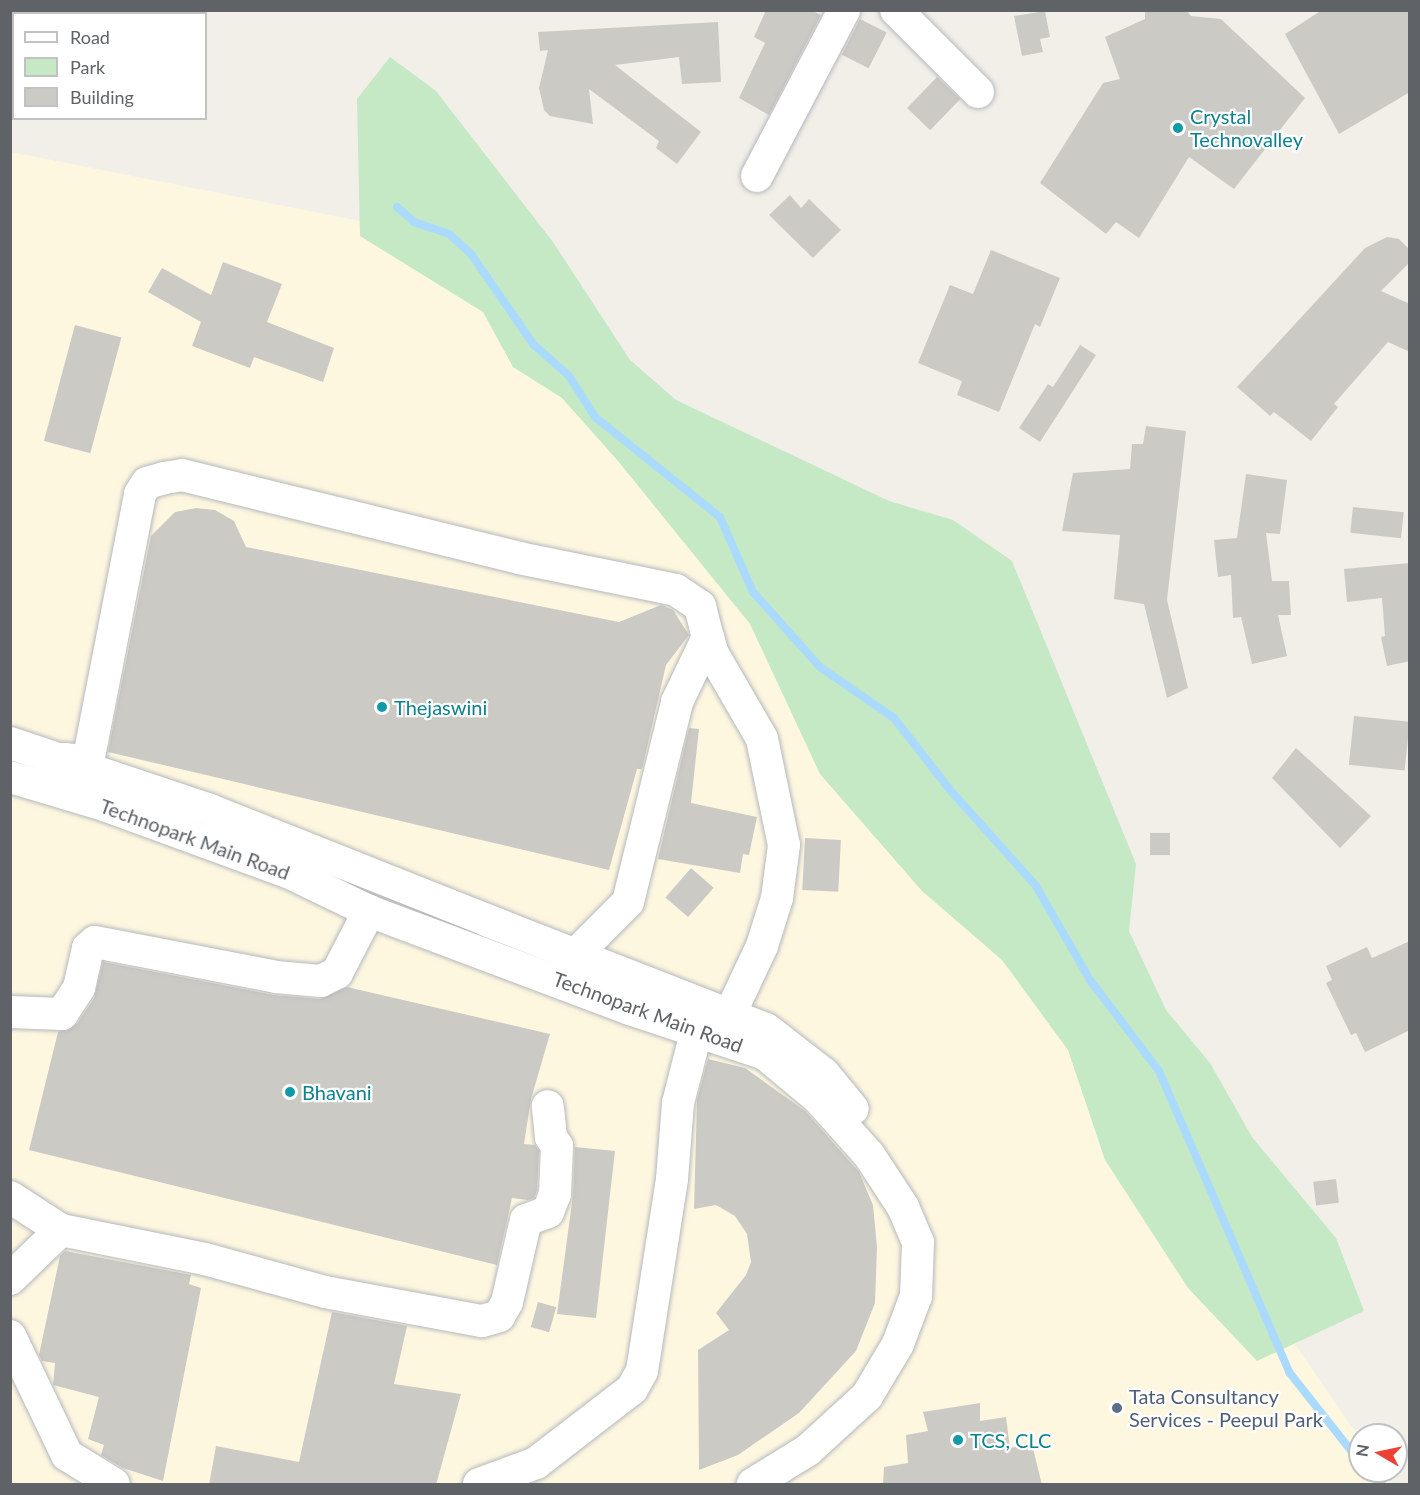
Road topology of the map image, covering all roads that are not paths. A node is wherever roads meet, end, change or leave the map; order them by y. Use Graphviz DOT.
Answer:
graph roads {
  1 [pos="844,10"];
  2 [pos="896,10"];
  3 [pos="978,92"];
  4 [pos="757,176"];
  5 [pos="708,637"];
  6 [pos="10,743"];
  7 [pos="65,759"];
  8 [pos="10,777"];
  9 [pos="369,911"];
  10 [pos="486,920"];
  11 [pos="577,953"];
  12 [pos="10,1012"];
  13 [pos="730,1014"];
  14 [pos="697,1029"];
  15 [pos="766,1029"];
  16 [pos="548,1106"];
  17 [pos="10,1197"];
  18 [pos="61,1230"];
  19 [pos="10,1279"];
  20 [pos="10,1336"];
  21 [pos="114,1485"];
  22 [pos="479,1485"];
  23 [pos="753,1485"];
  24 [pos="781,1485"];
  1 -- 4 [label="street"];
  2 -- 3 [label="street"];
  5 -- 7 [label="street"];
  5 -- 11 [label="street"];
  5 -- 13 [label="street"];
  6 -- 7 [label="street, Technopark Main Road"];
  7 -- 10 [label="street, Technopark Main Road"];
  8 -- 9 [label="street, Technopark Main Road"];
  9 -- 12 [label="street"];
  9 -- 14 [label="street, Technopark Main Road"];
  10 -- 11 [label="street, Technopark Main Road"];
  10 -- 15 [label="street, Technopark Main Road"];
  11 -- 13 [label="street, Technopark Main Road"];
  13 -- 15 [label="street, Technopark Main Road"];
  14 -- 22 [label="street"];
  14 -- 23 [label="street, Technopark Main Road"];
  15 -- 24 [label="street, Technopark Main Road"];
  16 -- 18 [label="street"];
  17 -- 18 [label="street"];
  18 -- 19 [label="street"];
  20 -- 21 [label="street"];
}
